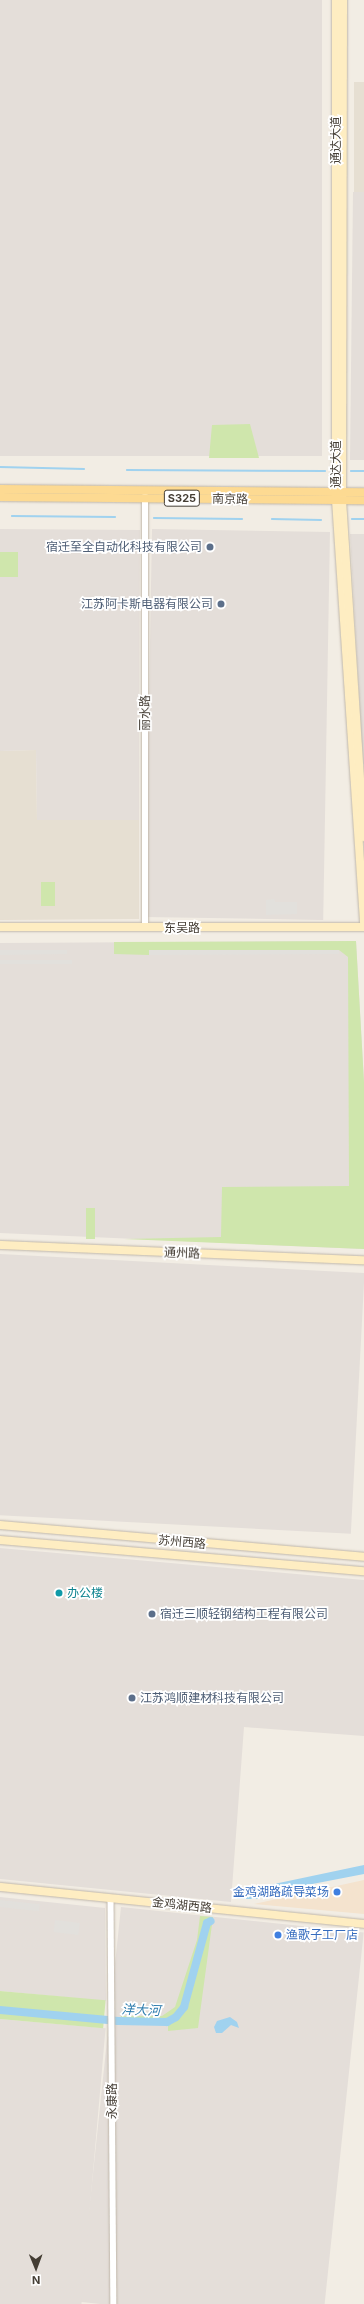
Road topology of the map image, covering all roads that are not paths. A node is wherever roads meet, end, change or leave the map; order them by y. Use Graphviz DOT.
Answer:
graph roads {
  1 [pos="336,0"];
  2 [pos="343,0"];
  3 [pos="0,489"];
  4 [pos="364,492"];
  5 [pos="339,496"];
  6 [pos="0,497"];
  7 [pos="145,497"];
  8 [pos="364,500"];
  9 [pos="364,842"];
  10 [pos="364,926"];
  11 [pos="0,927"];
  12 [pos="145,928"];
  13 [pos="0,1245"];
  14 [pos="364,1260"];
  15 [pos="0,1525"];
  16 [pos="0,1540"];
  17 [pos="364,1557"];
  18 [pos="364,1571"];
  19 [pos="0,1887"];
  20 [pos="111,1898"];
  21 [pos="364,1924"];
  22 [pos="114,2304"];
  1 -- 5 [label="main road, 通达大道"];
  2 -- 5 [label="main road, 通达大道"];
  3 -- 5 [label="main road, 南京路 / S325"];
  4 -- 5 [label="main road, 南京路 / S325"];
  5 -- 7 [label="main road, 南京路 / S325"];
  5 -- 8 [label="main road, 南京路 / S325"];
  5 -- 9 [label="main road, 通达大道"];
  5 -- 10 [label="main road, 通达大道"];
  6 -- 7 [label="main road, 南京路 / S325"];
  7 -- 12 [label="street, 丽水路"];
  10 -- 12 [label="main road, 东吴路"];
  11 -- 12 [label="main road, 东吴路"];
  13 -- 14 [label="main road, 通州路"];
  15 -- 17 [label="main road, 苏州西路"];
  16 -- 18 [label="main road, 苏州西路"];
  19 -- 20 [label="main road, 金鸡湖西路"];
  20 -- 21 [label="main road, 金鸡湖西路"];
  20 -- 22 [label="street, 永康路"];
}
